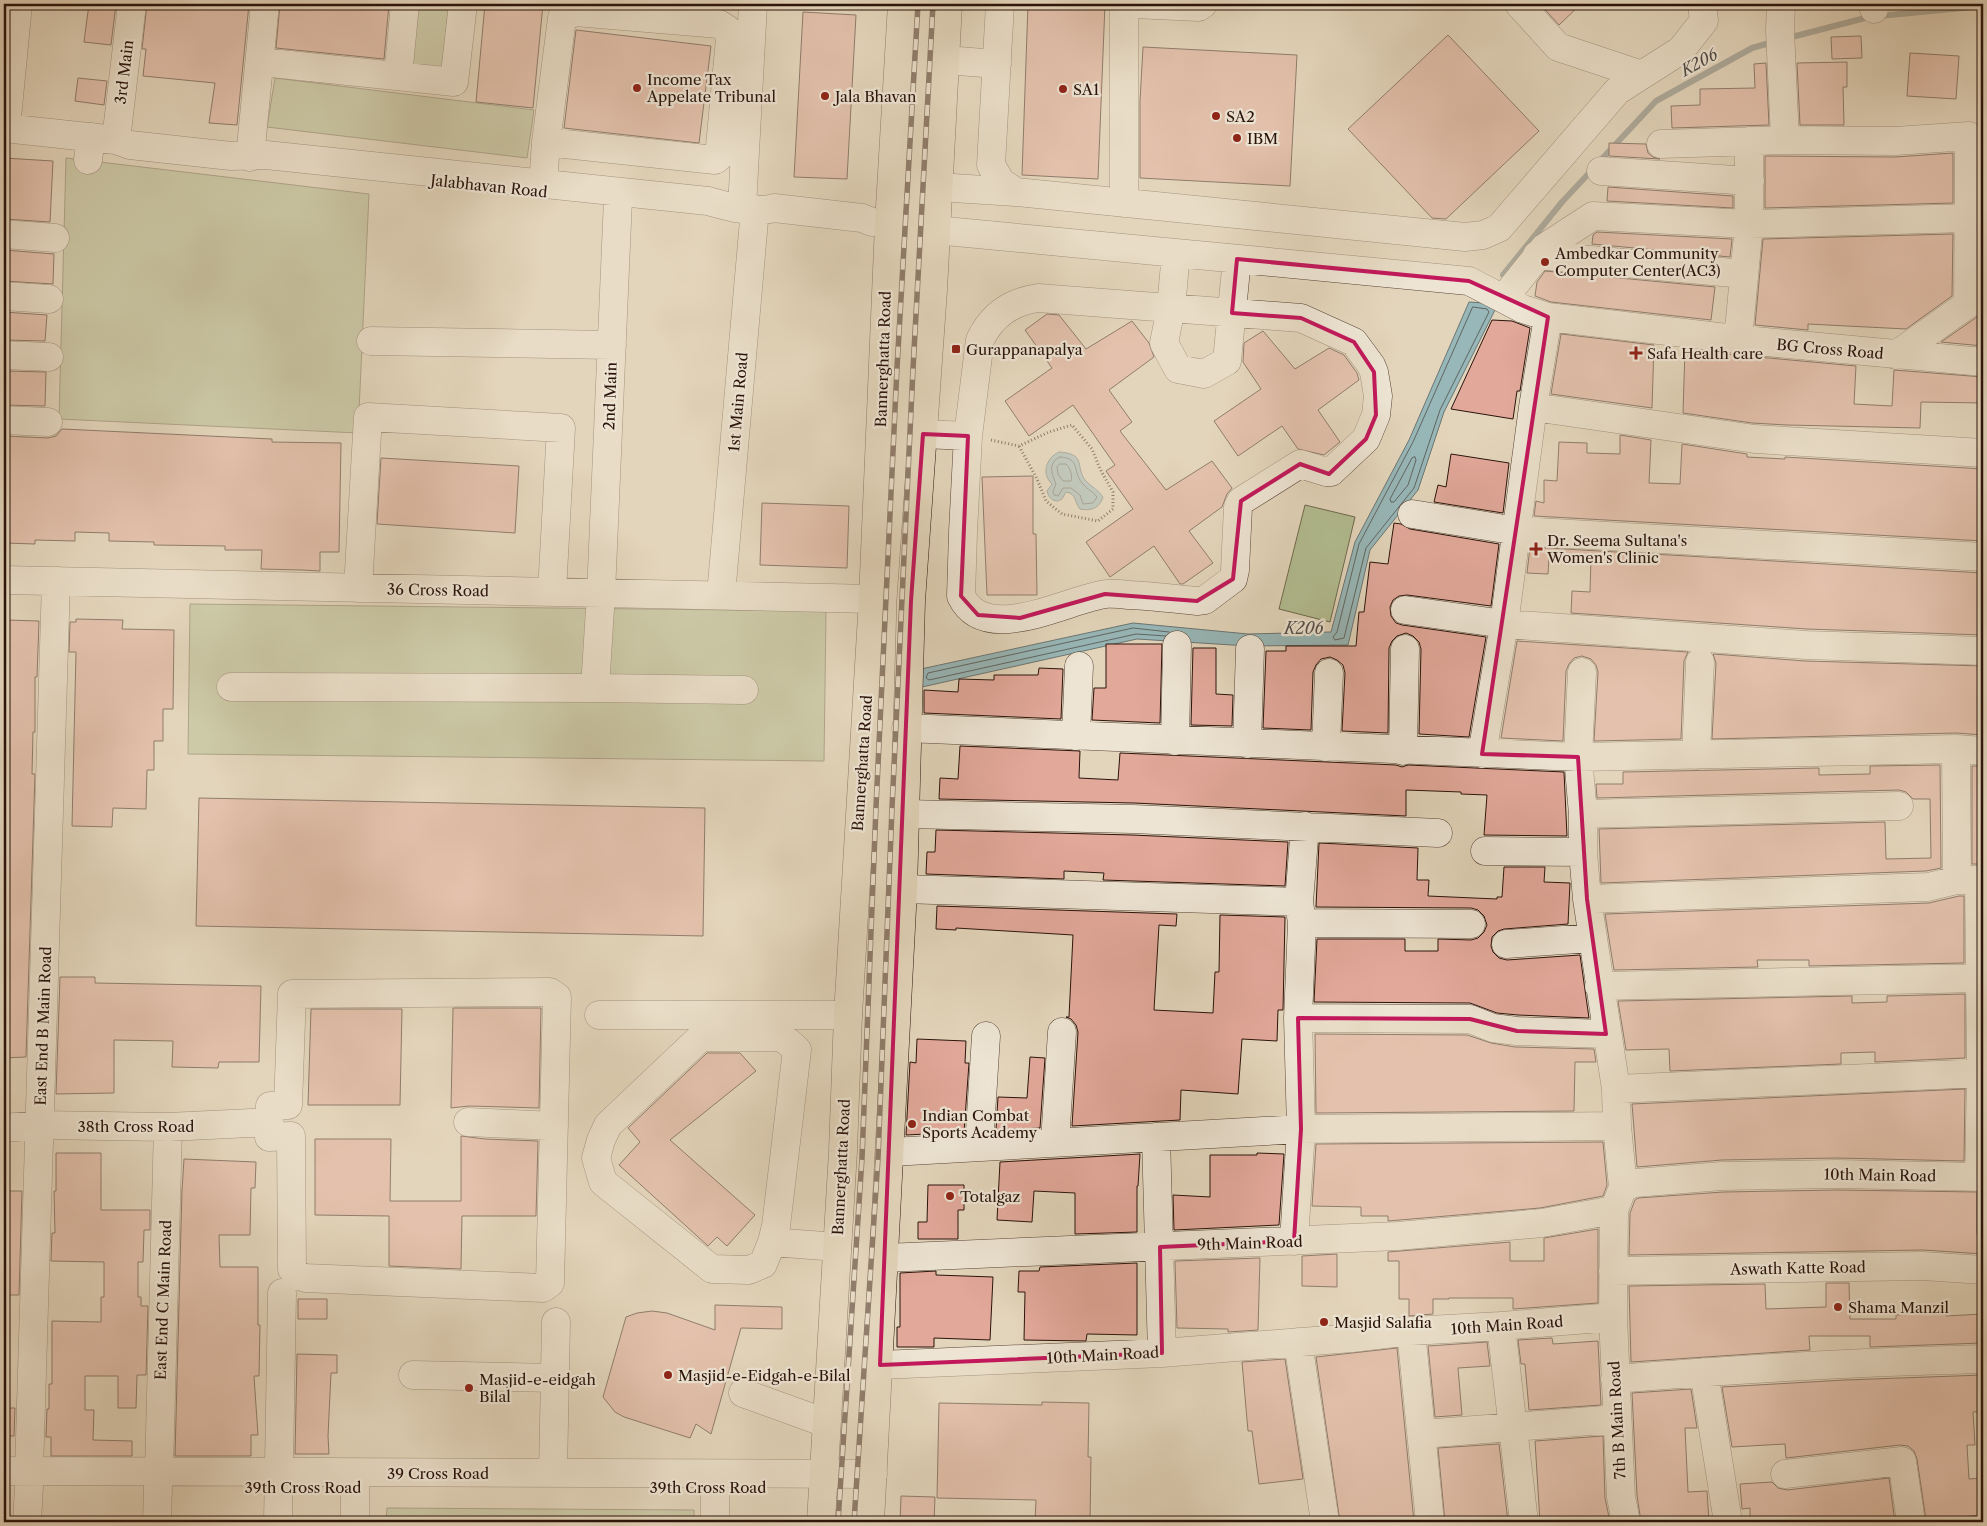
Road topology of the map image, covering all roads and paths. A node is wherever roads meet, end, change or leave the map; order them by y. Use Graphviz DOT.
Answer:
graph roads {
  1 [pos="18,4"];
  2 [pos="132,4"];
  3 [pos="265,4"];
  4 [pos="405,4"];
  5 [pos="462,4"];
  6 [pos="752,4"];
  7 [pos="902,4"];
  8 [pos="948,4"];
  9 [pos="1000,4"];
  10 [pos="1203,4"];
  11 [pos="1519,4"];
  12 [pos="1702,4"];
  13 [pos="1782,4"];
  14 [pos="945,60"];
  15 [pos="261,62"];
  16 [pos="997,64"];
  17 [pos="1642,75"];
  18 [pos="398,76"];
  19 [pos="5,128"];
  20 [pos="1785,140"];
  21 [pos="1748,141"];
  22 [pos="546,142"];
  23 [pos="1661,144"];
  24 [pos="98,146"];
  25 [pos="250,157"];
  26 [pos="1601,171"];
  27 [pos="1750,181"];
  28 [pos="1976,184"];
  29 [pos="543,185"];
  30 [pos="937,187"];
  31 [pos="1016,192"];
  32 [pos="618,199"];
  33 [pos="1124,203"];
  34 [pos="748,208"];
  35 [pos="1969,218"];
  36 [pos="881,223"];
  37 [pos="1748,224"];
  38 [pos="935,230"];
  39 [pos="4,234"];
  40 [pos="55,238"];
  41 [pos="1176,253"];
  42 [pos="1537,255"];
  43 [pos="1237,259"];
  44 [pos="1744,274"];
  45 [pos="1976,286"];
  46 [pos="1499,292"];
  47 [pos="4,296"];
  48 [pos="49,299"];
  49 [pos="1171,308"];
  50 [pos="1232,313"];
  51 [pos="1548,317"];
  52 [pos="1738,340"];
  53 [pos="371,341"];
  54 [pos="612,345"];
  55 [pos="4,355"];
  56 [pos="1896,355"];
  57 [pos="49,357"];
  58 [pos="1983,362"];
  59 [pos="1533,407"];
  60 [pos="4,420"];
  61 [pos="48,422"];
  62 [pos="923,434"];
  63 [pos="968,436"];
  64 [pos="1020,446"];
  65 [pos="1983,453"];
  66 [pos="1412,514"];
  67 [pos="1517,531"];
  68 [pos="1983,557"];
  69 [pos="4,580"];
  70 [pos="56,581"];
  71 [pos="358,588"];
  72 [pos="552,592"];
  73 [pos="601,593"];
  74 [pos="722,595"];
  75 [pos="873,599"];
  76 [pos="1405,610"];
  77 [pos="1504,624"];
  78 [pos="1177,645"];
  79 [pos="1250,649"];
  80 [pos="1406,649"];
  81 [pos="1983,651"];
  82 [pos="1700,662"];
  83 [pos="1080,666"];
  84 [pos="1582,672"];
  85 [pos="1329,673"];
  86 [pos="231,686"];
  87 [pos="595,688"];
  88 [pos="744,690"];
  89 [pos="906,728"];
  90 [pos="1076,736"];
  91 [pos="1175,741"];
  92 [pos="1247,744"];
  93 [pos="1326,747"];
  94 [pos="1956,749"];
  95 [pos="1403,751"];
  96 [pos="1983,751"];
  97 [pos="1482,754"];
  98 [pos="1696,755"];
  99 [pos="1578,757"];
  100 [pos="1899,806"];
  101 [pos="904,814"];
  102 [pos="1583,814"];
  103 [pos="1305,826"];
  104 [pos="1438,833"];
  105 [pos="1485,851"];
  106 [pos="1583,852"];
  107 [pos="1973,880"];
  108 [pos="903,889"];
  109 [pos="1586,899"];
  110 [pos="1300,912"];
  111 [pos="1471,924"];
  112 [pos="1592,938"];
  113 [pos="1506,944"];
  114 [pos="1981,978"];
  115 [pos="1599,986"];
  116 [pos="599,1015"];
  117 [pos="848,1015"];
  118 [pos="1298,1018"];
  119 [pos="1062,1032"];
  120 [pos="1606,1034"];
  121 [pos="986,1036"];
  122 [pos="1982,1074"];
  123 [pos="1616,1089"];
  124 [pos="269,1122"];
  125 [pos="468,1122"];
  126 [pos="40,1125"];
  127 [pos="554,1126"];
  128 [pos="1617,1126"];
  129 [pos="168,1127"];
  130 [pos="4,1128"];
  131 [pos="1301,1129"];
  132 [pos="1156,1137"];
  133 [pos="1055,1142"];
  134 [pos="979,1146"];
  135 [pos="891,1152"];
  136 [pos="1981,1177"];
  137 [pos="1619,1198"];
  138 [pos="1294,1241"];
  139 [pos="772,1242"];
  140 [pos="837,1246"];
  141 [pos="1160,1246"];
  142 [pos="885,1258"];
  143 [pos="1614,1270"];
  144 [pos="1983,1270"];
  145 [pos="282,1293"];
  146 [pos="1613,1317"];
  147 [pos="556,1322"];
  148 [pos="1501,1326"];
  149 [pos="1411,1331"];
  150 [pos="1298,1342"];
  151 [pos="1162,1353"];
  152 [pos="1983,1359"];
  153 [pos="880,1365"];
  154 [pos="1704,1372"];
  155 [pos="413,1375"];
  156 [pos="555,1378"];
  157 [pos="1614,1379"];
  158 [pos="743,1393"];
  159 [pos="1617,1419"];
  160 [pos="826,1423"];
  161 [pos="1513,1427"];
  162 [pos="1422,1434"];
  163 [pos="1785,1474"];
  164 [pos="16,1478"];
  165 [pos="538,1478"];
  166 [pos="159,1479"];
  167 [pos="279,1480"];
  168 [pos="823,1480"];
  169 [pos="873,1481"];
  170 [pos="355,1487"];
  171 [pos="715,1487"];
  172 [pos="28,1522"];
  173 [pos="157,1522"];
  174 [pos="278,1522"];
  175 [pos="355,1522"];
  176 [pos="715,1522"];
  177 [pos="821,1522"];
  178 [pos="870,1522"];
  179 [pos="1325,1522"];
  180 [pos="1430,1522"];
  181 [pos="1524,1522"];
  182 [pos="1626,1522"];
  183 [pos="1728,1522"];
  184 [pos="1911,1522"];
  1 -- 19 [label="street"];
  2 -- 24 [label="street, 3rd Main"];
  3 -- 15 [label="street"];
  4 -- 18 [label="street"];
  5 -- 18 [label="street"];
  6 -- 34 [label="street, 1st Main Road"];
  7 -- 36 [label="main road, Bannerghatta Road"];
  8 -- 14 [label="main road"];
  9 -- 16 [label="street"];
  10 -- 33 [label="street"];
  11 -- 17 [label="street"];
  12 -- 17 [label="street"];
  13 -- 20 [label="street"];
  14 -- 16 [label="street"];
  14 -- 30 [label="main road"];
  15 -- 18 [label="street"];
  15 -- 25 [label="street"];
  16 -- 31 [label="street"];
  17 -- 33 [label="street"];
  19 -- 24 [label="street, Jalabhavan Road"];
  20 -- 21 [label="street"];
  20 -- 28 [label="street"];
  21 -- 23 [label="street"];
  21 -- 27 [label="street"];
  22 -- 22 [label="street"];
  22 -- 29 [label="street"];
  24 -- 25 [label="street, Jalabhavan Road"];
  25 -- 29 [label="street, Jalabhavan Road"];
  25 -- 32 [label="street, Jalabhavan Road"];
  26 -- 27 [label="street"];
  27 -- 37 [label="street"];
  28 -- 35 [label="street"];
  29 -- 34 [label="street, Jalabhavan Road"];
  30 -- 31 [label="street"];
  30 -- 38 [label="main road"];
  31 -- 33 [label="street"];
  32 -- 34 [label="street, Jalabhavan Road"];
  32 -- 54 [label="street, 2nd Main"];
  34 -- 36 [label="street, Jalabhavan Road"];
  34 -- 74 [label="street, 1st Main Road"];
  35 -- 37 [label="street"];
  35 -- 45 [label="street"];
  36 -- 75 [label="main road, Bannerghatta Road"];
  37 -- 42 [label="street"];
  37 -- 44 [label="street"];
  38 -- 41 [label="street, BG Cross Road"];
  38 -- 62 [label="main road"];
  39 -- 40 [label="street"];
  41 -- 43 [label="street, BG Cross Road"];
  41 -- 49 [label="street"];
  42 -- 44 [label="street"];
  42 -- 46 [label="street"];
  43 -- 46 [label="street, BG Cross Road"];
  43 -- 50 [label="street"];
  44 -- 52 [label="street"];
  45 -- 56 [label="street"];
  46 -- 51 [label="street, BG Cross Road"];
  47 -- 48 [label="street"];
  49 -- 50 [label="street"];
  49 -- 50 [label="street"];
  49 -- 63 [label="street"];
  50 -- 63 [label="street"];
  51 -- 52 [label="street, BG Cross Road"];
  51 -- 59 [label="street"];
  52 -- 56 [label="street, BG Cross Road"];
  53 -- 54 [label="street"];
  54 -- 73 [label="street, 2nd Main"];
  55 -- 57 [label="street"];
  56 -- 58 [label="street, BG Cross Road"];
  59 -- 65 [label="street"];
  59 -- 67 [label="street"];
  60 -- 61 [label="street"];
  62 -- 63 [label="street"];
  62 -- 89 [label="main road"];
  63 -- 64 [label="path"];
  64 -- 64 [label="path"];
  66 -- 67 [label="street"];
  67 -- 68 [label="street"];
  67 -- 77 [label="street"];
  69 -- 70 [label="street, 36 Cross Road"];
  70 -- 71 [label="street, 36 Cross Road"];
  70 -- 126 [label="street, East End B Main Road"];
  71 -- 72 [label="street, 36 Cross Road"];
  71 -- 72 [label="street"];
  72 -- 73 [label="street, 36 Cross Road"];
  73 -- 74 [label="street, 36 Cross Road"];
  73 -- 87 [label="street, 2nd Main"];
  74 -- 75 [label="street, 36 Cross Road"];
  75 -- 117 [label="main road, Bannerghatta Road"];
  76 -- 77 [label="street"];
  77 -- 81 [label="street"];
  77 -- 97 [label="street"];
  78 -- 91 [label="street"];
  79 -- 92 [label="street"];
  80 -- 95 [label="street"];
  82 -- 98 [label="street"];
  83 -- 90 [label="street"];
  84 -- 99 [label="street"];
  85 -- 93 [label="street"];
  86 -- 87 [label="street"];
  87 -- 88 [label="street"];
  89 -- 90 [label="street"];
  89 -- 101 [label="main road"];
  90 -- 91 [label="street"];
  91 -- 92 [label="street"];
  92 -- 93 [label="street"];
  93 -- 95 [label="street"];
  94 -- 96 [label="street"];
  94 -- 98 [label="street"];
  94 -- 107 [label="street"];
  95 -- 97 [label="street"];
  97 -- 99 [label="street"];
  98 -- 99 [label="street"];
  99 -- 102 [label="street"];
  100 -- 102 [label="street"];
  101 -- 103 [label="street"];
  101 -- 108 [label="main road"];
  102 -- 106 [label="street"];
  103 -- 104 [label="street"];
  103 -- 110 [label="street"];
  105 -- 106 [label="street"];
  106 -- 109 [label="street"];
  107 -- 109 [label="street"];
  107 -- 114 [label="street"];
  108 -- 110 [label="street"];
  108 -- 135 [label="main road"];
  109 -- 112 [label="street"];
  110 -- 111 [label="street"];
  110 -- 118 [label="street"];
  112 -- 113 [label="street"];
  112 -- 115 [label="street"];
  114 -- 115 [label="street"];
  114 -- 122 [label="street"];
  115 -- 120 [label="street"];
  116 -- 117 [label="street"];
  117 -- 140 [label="main road, Bannerghatta Road"];
  118 -- 120 [label="street"];
  118 -- 131 [label="street"];
  119 -- 133 [label="street"];
  120 -- 123 [label="street"];
  121 -- 134 [label="street"];
  122 -- 123 [label="street"];
  122 -- 136 [label="street"];
  123 -- 128 [label="street"];
  124 -- 127 [label="street"];
  124 -- 127 [label="street"];
  124 -- 129 [label="street, 38th Cross Road"];
  125 -- 127 [label="street"];
  126 -- 129 [label="street, 38th Cross Road"];
  126 -- 130 [label="street, 38th Cross Road"];
  126 -- 164 [label="street, East End B Main Road"];
  128 -- 131 [label="street"];
  128 -- 137 [label="street"];
  129 -- 166 [label="street, East End C Main Road"];
  131 -- 132 [label="street"];
  131 -- 138 [label="street"];
  132 -- 133 [label="street"];
  132 -- 141 [label="street"];
  133 -- 134 [label="street"];
  134 -- 135 [label="street"];
  135 -- 142 [label="main road"];
  136 -- 137 [label="street, 10th Main Road"];
  137 -- 138 [label="street, 9th Main Road"];
  137 -- 143 [label="street"];
  138 -- 141 [label="street, 9th Main Road"];
  139 -- 139 [label="street"];
  139 -- 140 [label="street"];
  140 -- 160 [label="main road, Bannerghatta Road"];
  141 -- 142 [label="street, 9th Main Road"];
  141 -- 151 [label="street"];
  142 -- 153 [label="main road"];
  143 -- 144 [label="street, Aswath Katte Road"];
  143 -- 146 [label="street"];
  145 -- 167 [label="street"];
  146 -- 148 [label="street, 10th Main Road"];
  146 -- 157 [label="street, 7th B Main Road"];
  147 -- 156 [label="street"];
  148 -- 149 [label="street, 10th Main Road"];
  148 -- 161 [label="street"];
  149 -- 150 [label="street, 10th Main Road"];
  149 -- 162 [label="street"];
  150 -- 151 [label="street, 10th Main Road"];
  150 -- 179 [label="street"];
  151 -- 153 [label="street, 10th Main Road"];
  152 -- 154 [label="street"];
  153 -- 169 [label="main road"];
  154 -- 157 [label="street"];
  154 -- 183 [label="street"];
  155 -- 156 [label="street"];
  156 -- 165 [label="street"];
  157 -- 159 [label="street, 7th B Main Road"];
  158 -- 160 [label="street"];
  159 -- 161 [label="street"];
  159 -- 182 [label="street, 7th B Main Road"];
  160 -- 168 [label="main road, Bannerghatta Road"];
  161 -- 162 [label="street"];
  161 -- 181 [label="street"];
  162 -- 180 [label="street"];
  163 -- 184 [label="street"];
  164 -- 166 [label="street"];
  164 -- 172 [label="street, East End B Main Road"];
  165 -- 167 [label="street, 39 Cross Road"];
  165 -- 168 [label="street, 39 Cross Road"];
  165 -- 170 [label="street, 39th Cross Road"];
  165 -- 171 [label="street, 39th Cross Road"];
  166 -- 167 [label="street, 39th Cross Road"];
  166 -- 173 [label="street, East End C Main Road"];
  167 -- 170 [label="street, 39th Cross Road"];
  167 -- 174 [label="street"];
  168 -- 169 [label="street, 39th Cross Road"];
  168 -- 171 [label="street, 39th Cross Road"];
  168 -- 177 [label="main road, Bannerghatta Road"];
  169 -- 178 [label="main road"];
  170 -- 175 [label="street"];
  171 -- 176 [label="street"];
}
